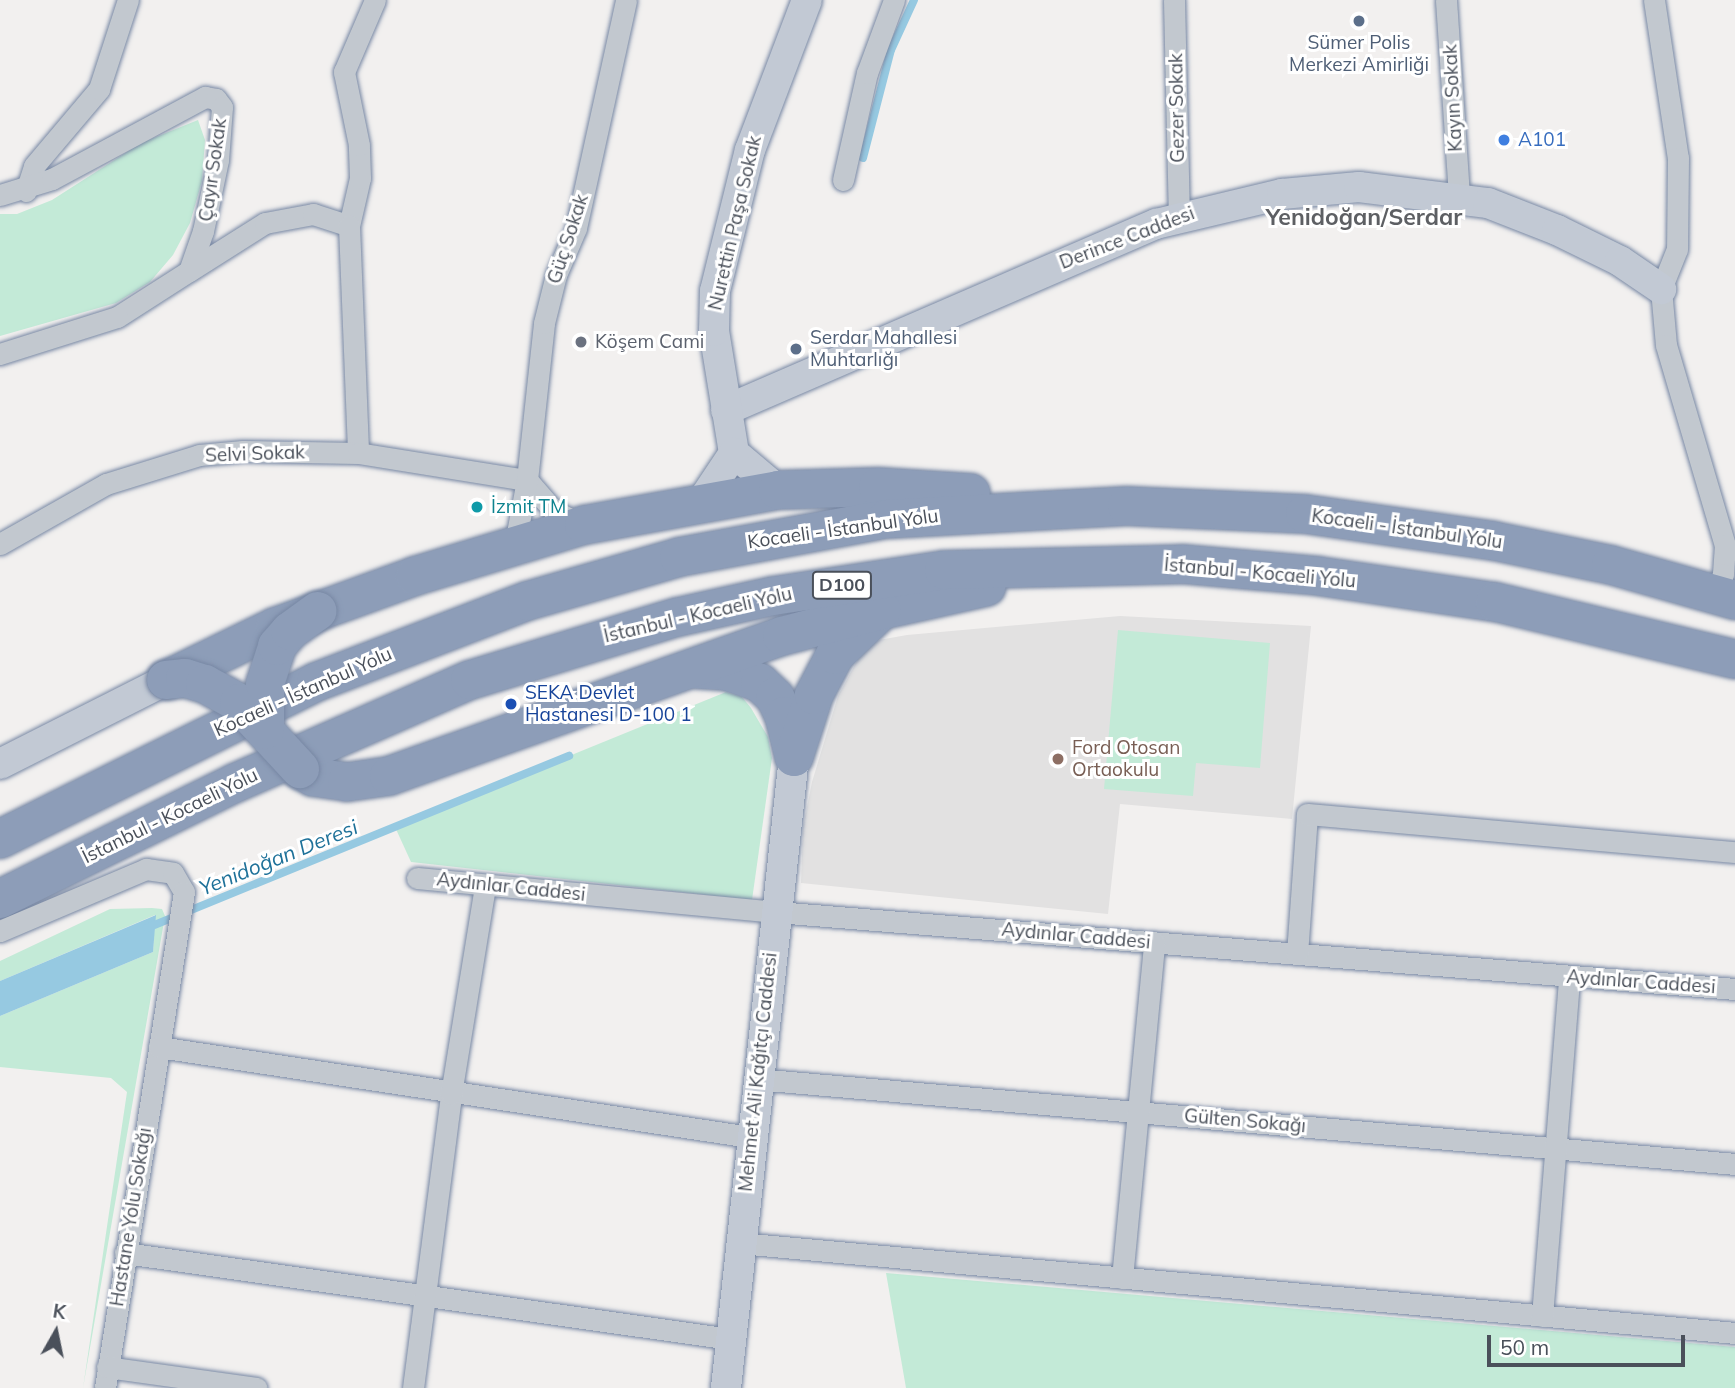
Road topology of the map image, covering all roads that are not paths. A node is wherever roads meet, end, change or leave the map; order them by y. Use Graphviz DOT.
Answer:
graph roads {
  1 [pos="128,0"];
  2 [pos="375,0"];
  3 [pos="626,0"];
  4 [pos="807,0"];
  5 [pos="894,0"];
  6 [pos="1174,0"];
  7 [pos="1446,0"];
  8 [pos="1654,0"];
  9 [pos="842,180"];
  10 [pos="26,191"];
  11 [pos="0,195"];
  12 [pos="1459,196"];
  13 [pos="1179,216"];
  14 [pos="349,226"];
  15 [pos="189,271"];
  16 [pos="1661,289"];
  17 [pos="0,354"];
  18 [pos="726,410"];
  19 [pos="358,453"];
  20 [pos="734,453"];
  21 [pos="527,480"];
  22 [pos="778,490"];
  23 [pos="702,502"];
  24 [pos="1197,507"];
  25 [pos="584,525"];
  26 [pos="0,544"];
  27 [pos="515,544"];
  28 [pos="1100,563"];
  29 [pos="1729,598"];
  30 [pos="882,610"];
  31 [pos="318,611"];
  32 [pos="1735,659"];
  33 [pos="695,669"];
  34 [pos="166,680"];
  35 [pos="265,730"];
  36 [pos="794,757"];
  37 [pos="0,764"];
  38 [pos="0,839"];
  39 [pos="1735,852"];
  40 [pos="417,878"];
  41 [pos="37,882"];
  42 [pos="485,886"];
  43 [pos="0,899"];
  44 [pos="0,906"];
  45 [pos="776,912"];
  46 [pos="0,931"];
  47 [pos="1154,943"];
  48 [pos="1297,954"];
  49 [pos="1569,977"];
  50 [pos="1735,989"];
  51 [pos="159,1047"];
  52 [pos="756,1079"];
  53 [pos="451,1094"];
  54 [pos="1139,1111"];
  55 [pos="750,1137"];
  56 [pos="1557,1150"];
  57 [pos="1735,1164"];
  58 [pos="739,1243"];
  59 [pos="125,1252"];
  60 [pos="1122,1278"];
  61 [pos="427,1292"];
  62 [pos="1542,1316"];
  63 [pos="1735,1333"];
  64 [pos="731,1339"];
  65 [pos="106,1378"];
  66 [pos="257,1388"];
  67 [pos="413,1388"];
  68 [pos="726,1388"];
  1 -- 10 [label="street"];
  2 -- 14 [label="street"];
  3 -- 21 [label="street, Güç Sokak"];
  4 -- 18 [label="street, Nurettin Paşa Sokak"];
  5 -- 9 [label="street"];
  6 -- 13 [label="street, Gezer Sokak"];
  7 -- 12 [label="street, Kayın Sokak"];
  8 -- 16 [label="street"];
  10 -- 11 [label="street, Çayır Sokak"];
  10 -- 15 [label="street, Çayır Sokak"];
  12 -- 13 [label="street, Derince Caddesi"];
  12 -- 16 [label="street, Derince Caddesi"];
  13 -- 18 [label="street, Derince Caddesi"];
  14 -- 15 [label="street"];
  14 -- 19 [label="street"];
  15 -- 17 [label="street"];
  16 -- 29 [label="street"];
  18 -- 20 [label="street, Nurettin Paşa Sokak"];
  19 -- 21 [label="street, Selvi Sokak"];
  19 -- 26 [label="street, Selvi Sokak"];
  20 -- 22 [label="street"];
  20 -- 23 [label="street"];
  21 -- 25 [label="street"];
  21 -- 27 [label="street, Güç Sokak"];
  22 -- 23 [label="highway"];
  22 -- 24 [label="highway"];
  23 -- 25 [label="highway"];
  24 -- 29 [label="highway, Kocaeli - İstanbul Yolu"];
  24 -- 38 [label="highway, Kocaeli - İstanbul Yolu"];
  25 -- 27 [label="highway"];
  27 -- 31 [label="highway"];
  28 -- 30 [label="highway"];
  28 -- 32 [label="highway, İstanbul - Kocaeli Yolu / D100"];
  28 -- 41 [label="highway, İstanbul - Kocaeli Yolu / D100"];
  30 -- 33 [label="highway"];
  30 -- 36 [label="highway"];
  31 -- 34 [label="highway"];
  31 -- 35 [label="highway, bridge"];
  33 -- 35 [label="highway, bridge"];
  33 -- 36 [label="highway"];
  34 -- 35 [label="highway, bridge"];
  34 -- 37 [label="street"];
  36 -- 45 [label="street, Mehmet Ali Kağıtçı Caddesi"];
  39 -- 48 [label="street"];
  40 -- 42 [label="street, Aydınlar Caddesi"];
  41 -- 43 [label="highway, İstanbul - Kocaeli Yolu / D100"];
  41 -- 44 [label="highway"];
  42 -- 45 [label="street, Aydınlar Caddesi"];
  42 -- 53 [label="street"];
  45 -- 47 [label="street, Aydınlar Caddesi"];
  45 -- 52 [label="street, Mehmet Ali Kağıtçı Caddesi"];
  46 -- 51 [label="street, Hastane Yolu Sokağı"];
  47 -- 48 [label="street, Aydınlar Caddesi"];
  47 -- 54 [label="street"];
  48 -- 49 [label="street, Aydınlar Caddesi"];
  49 -- 50 [label="street, Aydınlar Caddesi"];
  49 -- 56 [label="street"];
  51 -- 53 [label="street"];
  51 -- 59 [label="street, Hastane Yolu Sokağı"];
  52 -- 54 [label="street, Gülten Sokağı"];
  52 -- 55 [label="street, Mehmet Ali Kağıtçı Caddesi"];
  53 -- 55 [label="street"];
  53 -- 61 [label="street"];
  54 -- 56 [label="street, Gülten Sokağı"];
  54 -- 60 [label="street"];
  55 -- 58 [label="street, Mehmet Ali Kağıtçı Caddesi"];
  56 -- 57 [label="street, Gülten Sokağı"];
  56 -- 62 [label="street"];
  58 -- 60 [label="street"];
  58 -- 64 [label="street, Mehmet Ali Kağıtçı Caddesi"];
  59 -- 61 [label="street"];
  59 -- 65 [label="street, Hastane Yolu Sokağı"];
  60 -- 62 [label="street"];
  61 -- 64 [label="street"];
  61 -- 67 [label="street"];
  62 -- 63 [label="street"];
  64 -- 68 [label="street, Mehmet Ali Kağıtçı Caddesi"];
  65 -- 66 [label="street"];
}
